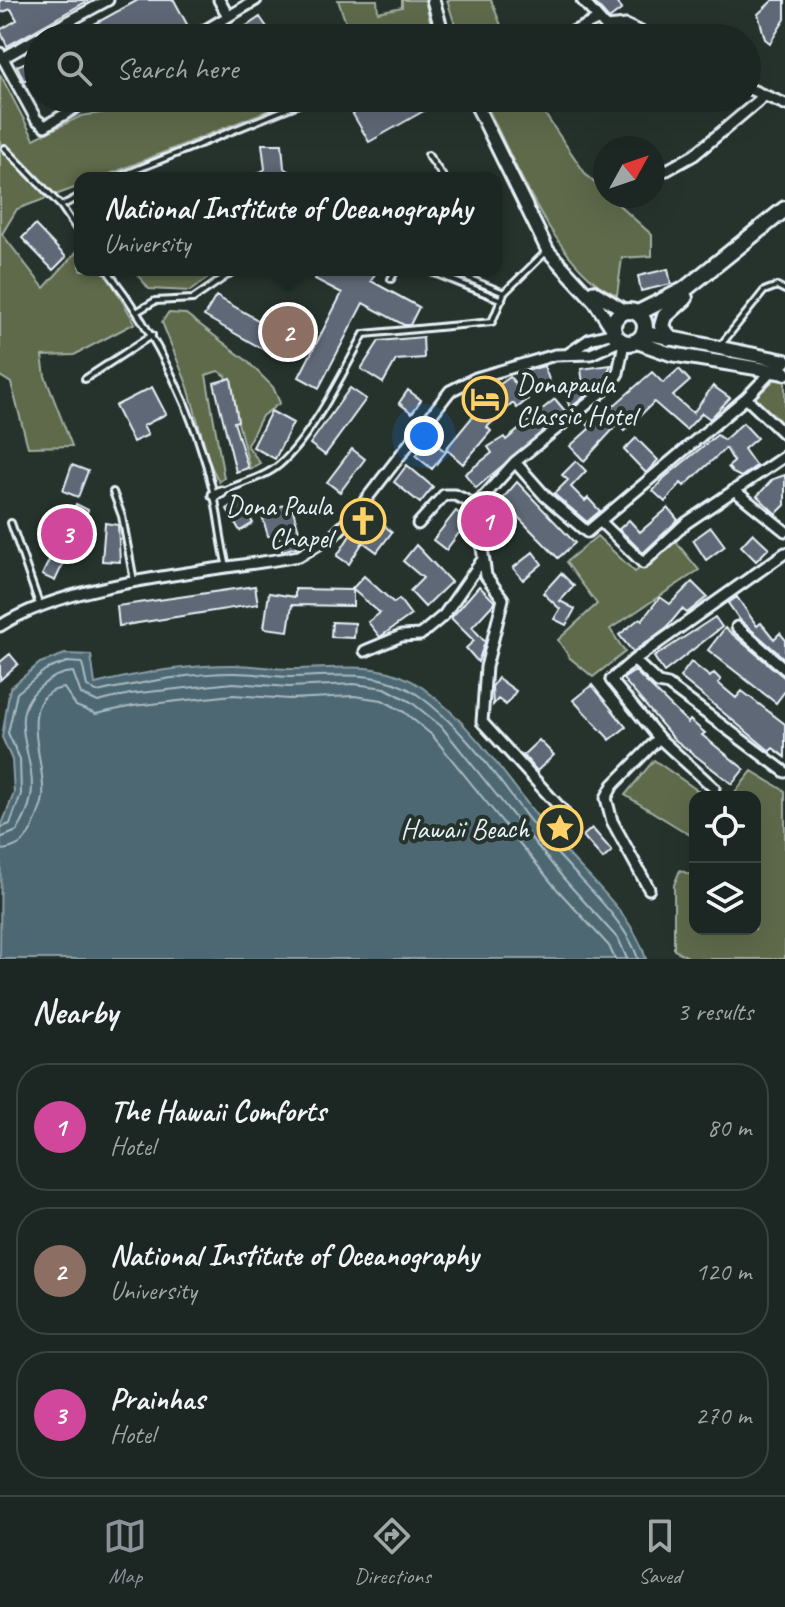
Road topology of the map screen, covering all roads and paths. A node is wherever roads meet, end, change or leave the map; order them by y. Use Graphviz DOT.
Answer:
graph roads {
  1 [pos="108,0"];
  2 [pos="219,0"];
  3 [pos="256,0"];
  4 [pos="433,0"];
  5 [pos="582,0"];
  6 [pos="228,16"];
  7 [pos="597,20"];
  8 [pos="64,24"];
  9 [pos="215,24"];
  10 [pos="440,24"];
  11 [pos="589,24"];
  12 [pos="602,24"];
  13 [pos="24,44"];
  14 [pos="1,55"];
  15 [pos="24,97"];
  16 [pos="763,97"];
  17 [pos="785,104"];
  18 [pos="32,112"];
  19 [pos="68,112"];
  20 [pos="279,112"];
  21 [pos="480,112"];
  22 [pos="745,112"];
  23 [pos="5,148"];
  24 [pos="428,155"];
  25 [pos="667,170"];
  26 [pos="131,172"];
  27 [pos="440,172"];
  28 [pos="74,199"];
  29 [pos="61,206"];
  30 [pos="785,209"];
  31 [pos="785,218"];
  32 [pos="74,225"];
  33 [pos="548,251"];
  34 [pos="112,276"];
  35 [pos="226,276"];
  36 [pos="393,276"];
  37 [pos="442,276"];
  38 [pos="463,276"];
  39 [pos="391,279"];
  40 [pos="785,290"];
  41 [pos="504,293"];
  42 [pos="502,300"];
  43 [pos="138,311"];
  44 [pos="632,312"];
  45 [pos="665,316"];
  46 [pos="152,335"];
  47 [pos="625,337"];
  48 [pos="669,338"];
  49 [pos="719,348"];
  50 [pos="568,354"];
  51 [pos="785,361"];
  52 [pos="778,372"];
  53 [pos="85,379"];
  54 [pos="746,398"];
  55 [pos="785,435"];
  56 [pos="785,456"];
  57 [pos="515,462"];
  58 [pos="734,490"];
  59 [pos="113,492"];
  60 [pos="217,494"];
  61 [pos="476,505"];
  62 [pos="600,521"];
  63 [pos="11,523"];
  64 [pos="418,524"];
  65 [pos="785,531"];
  66 [pos="785,553"];
  67 [pos="483,559"];
  68 [pos="227,569"];
  69 [pos="135,583"];
  70 [pos="39,604"];
  71 [pos="0,626"];
  72 [pos="737,627"];
  73 [pos="365,651"];
  74 [pos="634,660"];
  75 [pos="784,665"];
  76 [pos="659,738"];
  77 [pos="785,772"];
  78 [pos="714,788"];
  79 [pos="564,812"];
  80 [pos="649,889"];
  1 -- 8 [label="street"];
  2 -- 6 [label="street"];
  3 -- 6 [label="street"];
  4 -- 10 [label="street"];
  5 -- 7 [label="street"];
  6 -- 9 [label="street"];
  7 -- 11 [label="street"];
  7 -- 12 [label="street"];
  13 -- 14 [label="street"];
  14 -- 15 [label="street"];
  16 -- 17 [label="street"];
  18 -- 19 [label="street"];
  20 -- 26 [label="lane"];
  21 -- 33 [label="street"];
  22 -- 25 [label="street"];
  23 -- 29 [label="lane"];
  24 -- 27 [label="lane"];
  28 -- 29 [label="lane"];
  29 -- 32 [label="lane"];
  30 -- 44 [label="main road"];
  31 -- 45 [label="main road"];
  33 -- 41 [label="lane"];
  33 -- 44 [label="street"];
  33 -- 47 [label="street"];
  34 -- 43 [label="lane"];
  35 -- 43 [label="lane"];
  36 -- 39 [label="lane"];
  37 -- 42 [label="lane"];
  38 -- 41 [label="lane"];
  40 -- 49 [label="lane"];
  41 -- 42 [label="lane"];
  42 -- 60 [label="lane"];
  43 -- 46 [label="lane"];
  44 -- 47 [label="main road"];
  44 -- 47 [label="main road"];
  45 -- 47 [label="main road"];
  45 -- 48 [label="main road"];
  46 -- 53 [label="lane"];
  46 -- 60 [label="lane"];
  47 -- 48 [label="main road"];
  47 -- 50 [label="street"];
  47 -- 50 [label="street"];
  47 -- 52 [label="main road"];
  47 -- 57 [label="street"];
  48 -- 49 [label="main road"];
  49 -- 51 [label="main road"];
  50 -- 68 [label="street"];
  52 -- 54 [label="street"];
  54 -- 55 [label="street"];
  54 -- 62 [label="street"];
  56 -- 58 [label="street"];
  57 -- 61 [label="street"];
  57 -- 62 [label="street"];
  58 -- 62 [label="street"];
  58 -- 65 [label="street"];
  59 -- 69 [label="lane"];
  60 -- 68 [label="lane"];
  61 -- 64 [label="street"];
  61 -- 67 [label="street"];
  63 -- 70 [label="lane"];
  66 -- 74 [label="street"];
  67 -- 73 [label="street"];
  67 -- 79 [label="street"];
  68 -- 69 [label="street"];
  69 -- 70 [label="street"];
  70 -- 71 [label="street"];
  72 -- 75 [label="street"];
  74 -- 76 [label="street"];
  74 -- 77 [label="street"];
  76 -- 78 [label="street"];
  76 -- 80 [label="street"];
}
